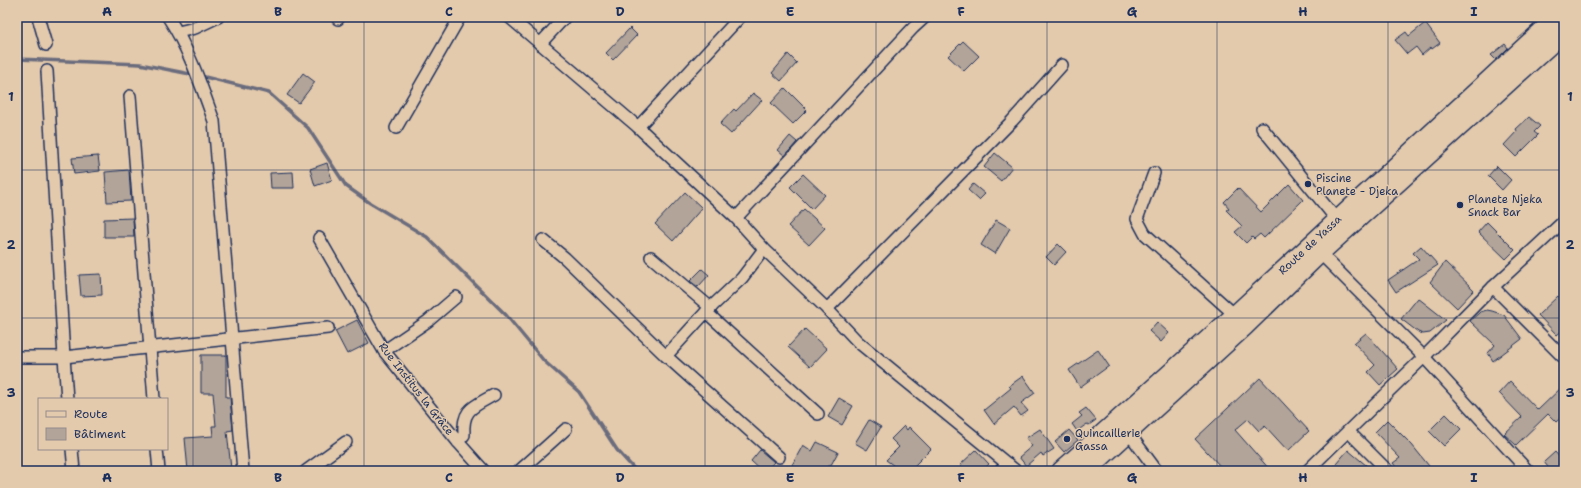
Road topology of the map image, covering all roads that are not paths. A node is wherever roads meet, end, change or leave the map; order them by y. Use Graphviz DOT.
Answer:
graph roads {
  1 [pos="38,17"];
  2 [pos="168,17"];
  3 [pos="218,17"];
  4 [pos="460,17"];
  5 [pos="509,17"];
  6 [pos="565,17"];
  7 [pos="740,17"];
  8 [pos="925,17"];
  9 [pos="1557,17"];
  10 [pos="1564,24"];
  11 [pos="178,32"];
  12 [pos="1564,32"];
  13 [pos="540,44"];
  14 [pos="46,45"];
  15 [pos="1062,65"];
  16 [pos="47,71"];
  17 [pos="130,96"];
  18 [pos="1463,114"];
  19 [pos="638,127"];
  20 [pos="396,128"];
  21 [pos="1262,128"];
  22 [pos="1154,173"];
  23 [pos="736,218"];
  24 [pos="1337,220"];
  25 [pos="1562,226"];
  26 [pos="319,238"];
  27 [pos="543,240"];
  28 [pos="764,249"];
  29 [pos="1316,249"];
  30 [pos="651,257"];
  31 [pos="1493,287"];
  32 [pos="456,298"];
  33 [pos="828,309"];
  34 [pos="708,310"];
  35 [pos="1235,315"];
  36 [pos="328,328"];
  37 [pos="233,339"];
  38 [pos="150,348"];
  39 [pos="384,351"];
  40 [pos="17,356"];
  41 [pos="666,356"];
  42 [pos="64,357"];
  43 [pos="1424,357"];
  44 [pos="1564,358"];
  45 [pos="494,395"];
  46 [pos="68,398"];
  47 [pos="154,398"];
  48 [pos="818,414"];
  49 [pos="1124,426"];
  50 [pos="566,429"];
  51 [pos="1348,431"];
  52 [pos="346,442"];
  53 [pos="458,442"];
  54 [pos="72,450"];
  55 [pos="158,450"];
  56 [pos="779,457"];
  57 [pos="1008,469"];
  58 [pos="74,471"];
  59 [pos="159,471"];
  60 [pos="243,471"];
  61 [pos="306,471"];
  62 [pos="484,471"];
  63 [pos="519,471"];
  64 [pos="1062,471"];
  65 [pos="1086,471"];
  66 [pos="1157,471"];
  67 [pos="1307,471"];
  68 [pos="1388,471"];
  69 [pos="1528,471"];
  1 -- 14 [label="street"];
  2 -- 11 [label="street"];
  3 -- 11 [label="street"];
  4 -- 20 [label="street"];
  5 -- 13 [label="street"];
  6 -- 13 [label="street"];
  7 -- 19 [label="street"];
  8 -- 23 [label="street"];
  9 -- 10 [label="street"];
  9 -- 18 [label="main road, Route de Yassa"];
  11 -- 37 [label="street"];
  12 -- 18 [label="main road, Route de Yassa"];
  13 -- 19 [label="street"];
  15 -- 33 [label="street"];
  16 -- 42 [label="street"];
  17 -- 38 [label="street"];
  18 -- 24 [label="main road, Route de Yassa"];
  18 -- 29 [label="main road, Route de Yassa"];
  19 -- 23 [label="street"];
  21 -- 24 [label="street"];
  22 -- 35 [label="street"];
  23 -- 28 [label="street"];
  24 -- 29 [label="main road, Route de Yassa"];
  25 -- 31 [label="street"];
  26 -- 39 [label="street, Rue Institus la Grâce"];
  27 -- 41 [label="street"];
  28 -- 33 [label="street"];
  28 -- 34 [label="street"];
  29 -- 35 [label="main road, Route de Yassa"];
  29 -- 43 [label="street"];
  29 -- 49 [label="main road, Route de Yassa"];
  30 -- 34 [label="street"];
  31 -- 43 [label="street"];
  31 -- 44 [label="street"];
  32 -- 39 [label="street"];
  33 -- 57 [label="street"];
  34 -- 41 [label="street"];
  34 -- 48 [label="street"];
  35 -- 49 [label="main road, Route de Yassa"];
  36 -- 37 [label="street"];
  37 -- 38 [label="street"];
  37 -- 60 [label="street"];
  38 -- 42 [label="street"];
  38 -- 47 [label="street"];
  39 -- 53 [label="street, Rue Institus la Grâce"];
  40 -- 42 [label="street"];
  41 -- 56 [label="street"];
  42 -- 46 [label="street"];
  43 -- 51 [label="street"];
  43 -- 69 [label="street"];
  45 -- 53 [label="street"];
  49 -- 64 [label="main road, Route de Yassa"];
  49 -- 65 [label="main road, Route de Yassa"];
  49 -- 66 [label="street"];
  50 -- 63 [label="street"];
  51 -- 67 [label="street"];
  51 -- 68 [label="street"];
  52 -- 61 [label="street"];
  53 -- 62 [label="street, Rue Institus la Grâce"];
  54 -- 58 [label="street"];
  55 -- 59 [label="street"];
}
